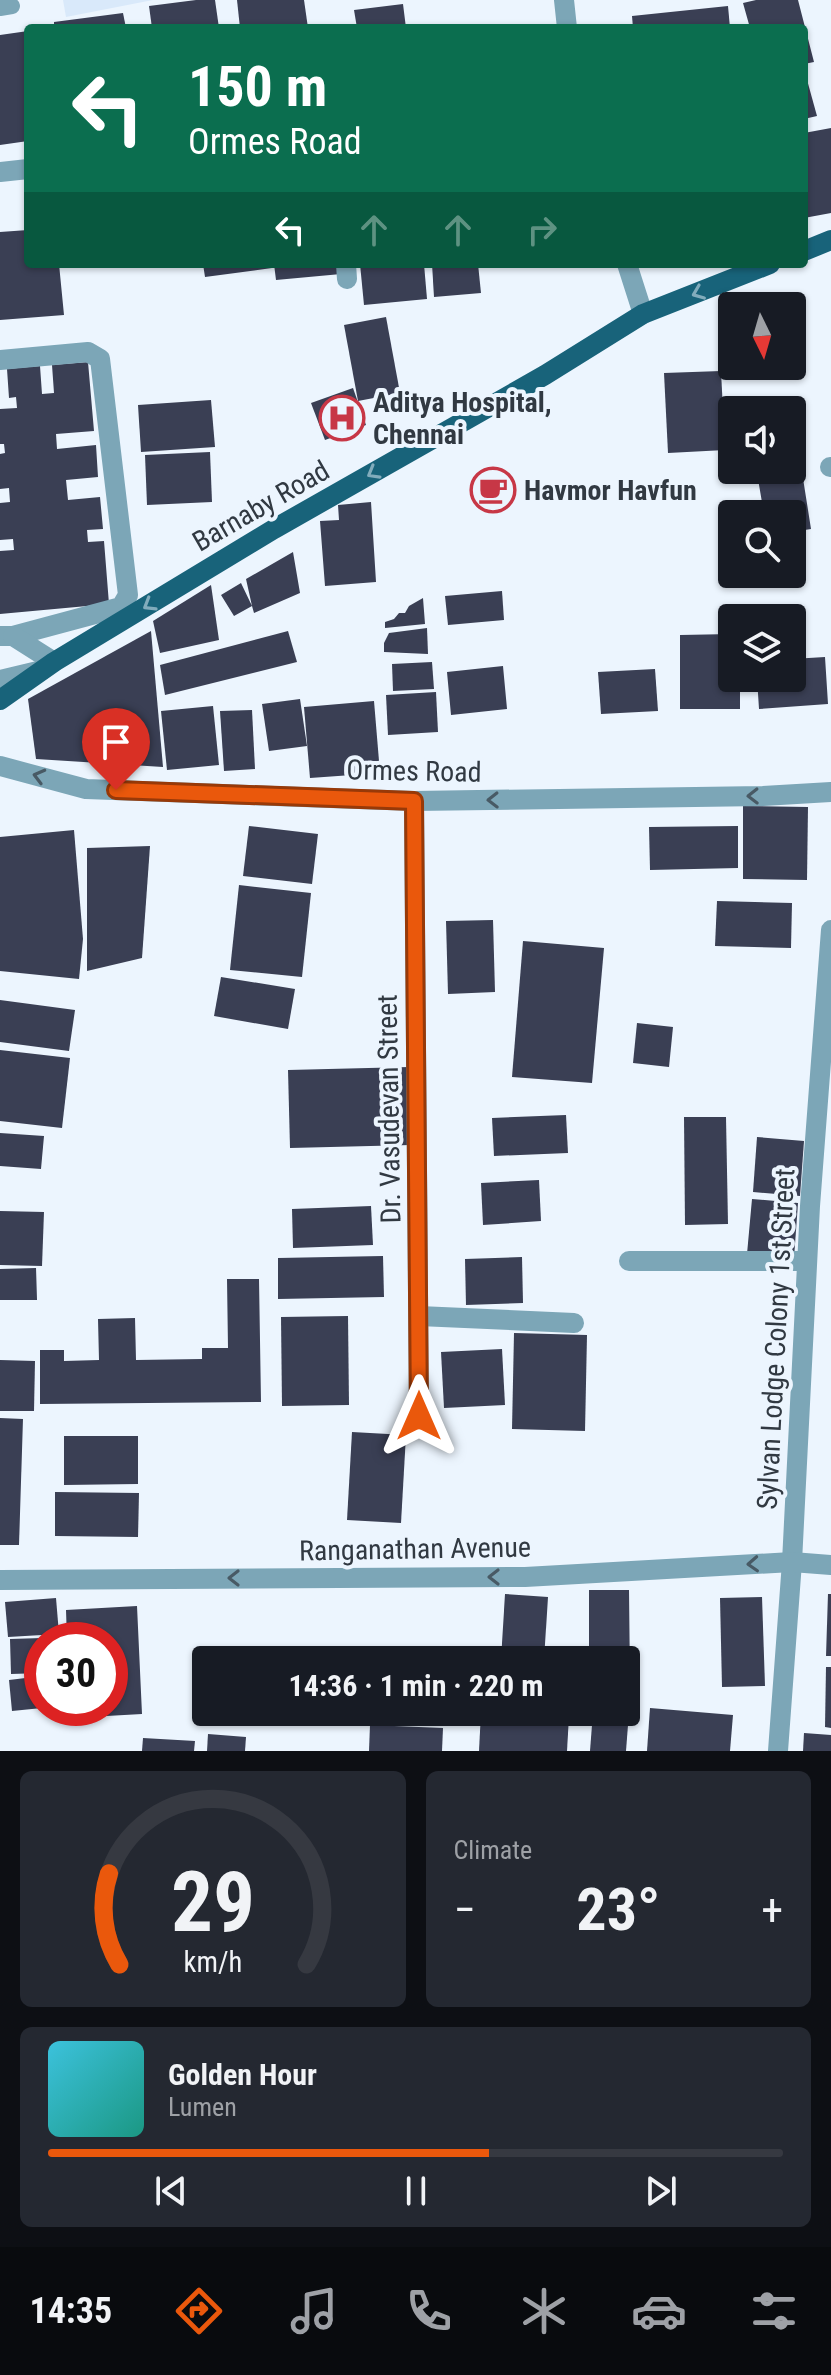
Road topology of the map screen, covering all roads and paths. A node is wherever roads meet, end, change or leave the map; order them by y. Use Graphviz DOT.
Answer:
graph roads {
  1 [pos="564,0"];
  2 [pos="567,24"];
  3 [pos="24,169"];
  4 [pos="0,172"];
  5 [pos="831,240"];
  6 [pos="808,249"];
  7 [pos="628,268"];
  8 [pos="760,268"];
  9 [pos="643,314"];
  10 [pos="0,360"];
  11 [pos="6,636"];
  12 [pos="48,666"];
  13 [pos="0,680"];
  14 [pos="0,700"];
  15 [pos="0,766"];
  16 [pos="831,792"];
  17 [pos="414,801"];
  18 [pos="831,930"];
  19 [pos="810,1206"];
  20 [pos="831,1206"];
  21 [pos="629,1261"];
  22 [pos="807,1261"];
  23 [pos="419,1316"];
  24 [pos="574,1323"];
  25 [pos="419,1416"];
  26 [pos="792,1562"];
  27 [pos="831,1565"];
  28 [pos="0,1580"];
  29 [pos="778,1751"];
  1 -- 2 [label="street"];
  3 -- 4 [label="street"];
  5 -- 6 [label="main road"];
  7 -- 9 [label="street"];
  8 -- 9 [label="main road, Barnaby Road, one-way"];
  9 -- 12 [label="main road, Barnaby Road, one-way"];
  10 -- 11 [label="street"];
  11 -- 12 [label="street"];
  12 -- 13 [label="street"];
  12 -- 14 [label="main road, Barnaby Road"];
  17 -- 15 [label="street, Ormes Road, one-way"];
  16 -- 17 [label="street, Ormes Road, one-way"];
  17 -- 23 [label="street, Dr. Vasudevan Street"];
  18 -- 19 [label="street, Sylvan Lodge Colony 1st Street"];
  19 -- 20 [label="street"];
  19 -- 22 [label="street, Sylvan Lodge Colony 1st Street"];
  21 -- 22 [label="street"];
  22 -- 26 [label="street, Sylvan Lodge Colony 1st Street"];
  23 -- 24 [label="street"];
  23 -- 25 [label="street, Dr. Vasudevan Street"];
  26 -- 27 [label="street, Ranganathan Avenue"];
  26 -- 28 [label="street, Ranganathan Avenue, one-way"];
  26 -- 29 [label="street, Sylvan Lodge Colony 1st Street"];
}
